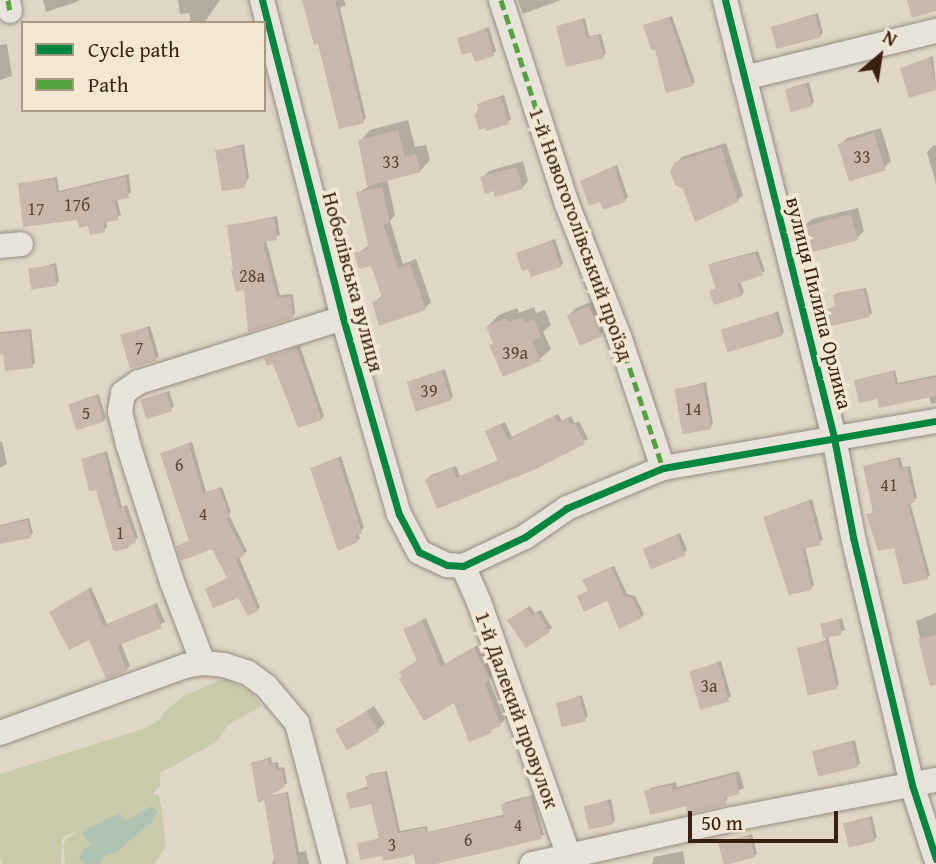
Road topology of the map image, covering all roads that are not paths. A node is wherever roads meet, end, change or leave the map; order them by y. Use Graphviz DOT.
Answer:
graph roads {
  1 [pos="262,0"];
  2 [pos="500,0"];
  3 [pos="725,0"];
  4 [pos="936,32"];
  5 [pos="744,78"];
  6 [pos="344,318"];
  7 [pos="936,421"];
  8 [pos="834,438"];
  9 [pos="663,468"];
  10 [pos="463,566"];
  11 [pos="203,663"];
  12 [pos="0,733"];
  13 [pos="936,780"];
  14 [pos="912,785"];
  15 [pos="569,856"];
  16 [pos="936,859"];
  17 [pos="334,864"];
  18 [pos="532,864"];
  1 -- 6 [label="street, Нобелівська вулиця"];
  2 -- 9 [label="street, 1-й Новогоголівський проїзд"];
  3 -- 5 [label="street, вулиця Пилипа Орлика"];
  4 -- 5 [label="street"];
  5 -- 8 [label="street, вулиця Пилипа Орлика"];
  6 -- 10 [label="street, Нобелівська вулиця"];
  6 -- 11 [label="street"];
  7 -- 8 [label="street"];
  8 -- 9 [label="street"];
  8 -- 14 [label="street, вулиця Пилипа Орлика"];
  9 -- 10 [label="street"];
  10 -- 15 [label="street, 1-й Далекий провулок"];
  11 -- 12 [label="street"];
  11 -- 17 [label="street"];
  13 -- 14 [label="street"];
  14 -- 15 [label="street"];
  14 -- 16 [label="street, вулиця Пилипа Орлика"];
  15 -- 18 [label="street"];
}
